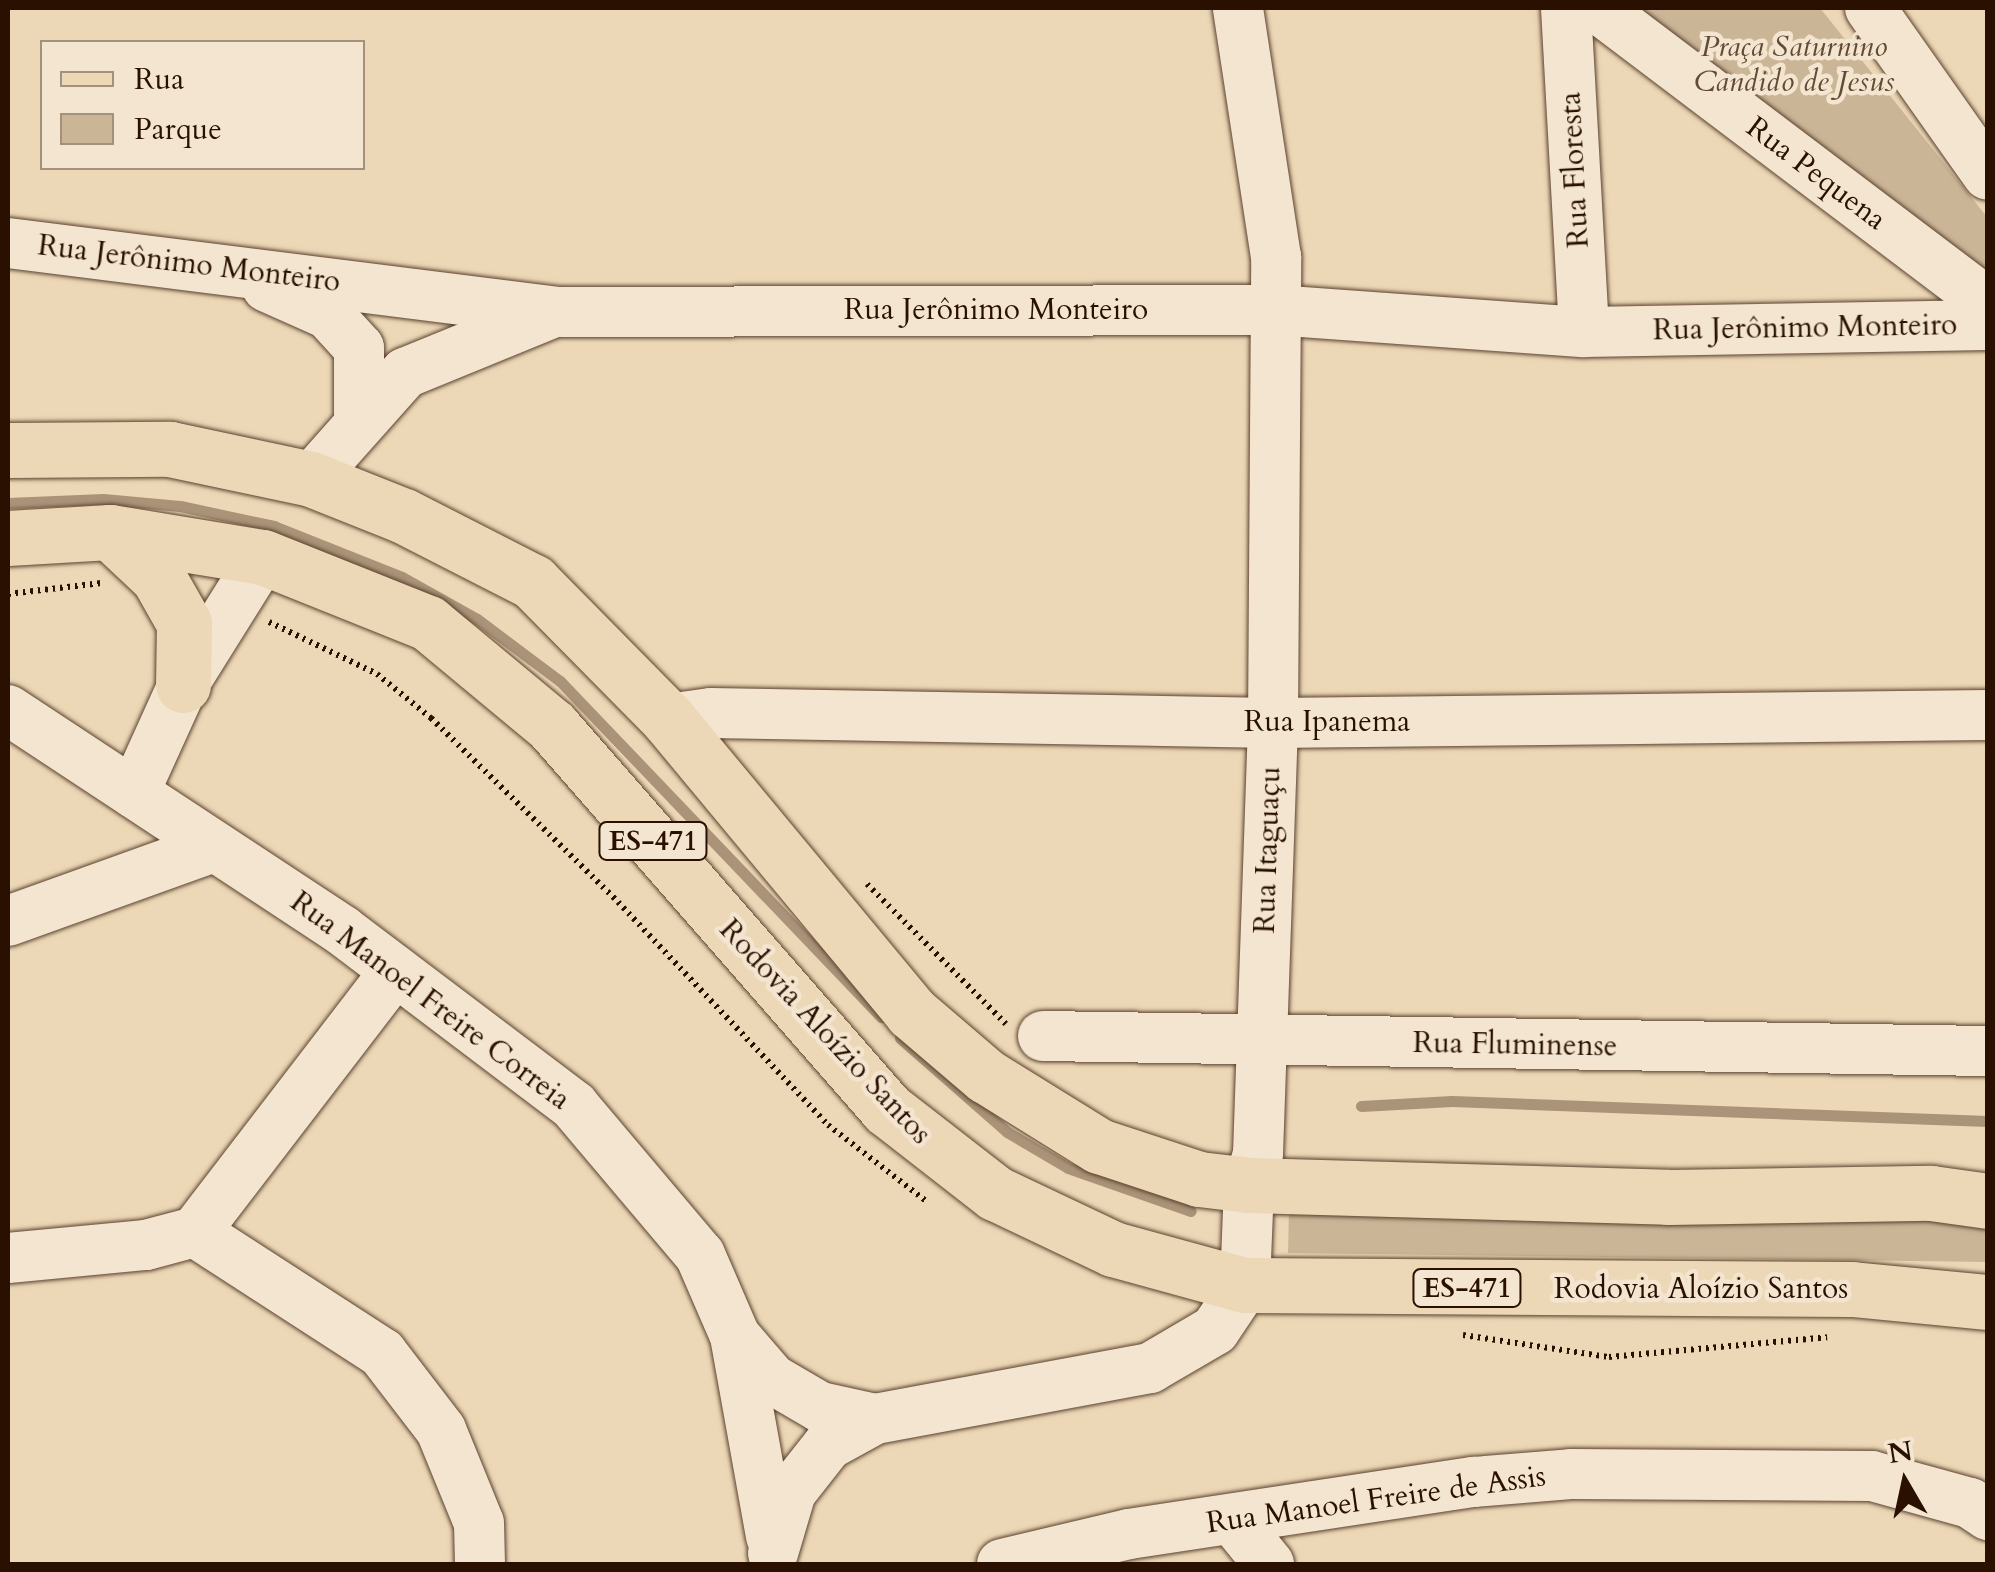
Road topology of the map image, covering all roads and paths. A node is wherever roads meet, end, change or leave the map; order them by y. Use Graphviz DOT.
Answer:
graph roads {
  1 [pos="1238,8"];
  2 [pos="1566,8"];
  3 [pos="1598,8"];
  4 [pos="1870,8"];
  5 [pos="1988,175"];
  6 [pos="8,244"];
  7 [pos="218,266"];
  8 [pos="1988,303"];
  9 [pos="1274,310"];
  10 [pos="557,312"];
  11 [pos="1988,325"];
  12 [pos="1584,332"];
  13 [pos="359,420"];
  14 [pos="8,450"];
  15 [pos="286,518"];
  16 [pos="110,532"];
  17 [pos="8,538"];
  18 [pos="183,685"];
  19 [pos="8,710"];
  20 [pos="1988,715"];
  21 [pos="668,720"];
  22 [pos="1273,724"];
  23 [pos="134,793"];
  24 [pos="213,847"];
  25 [pos="856,872"];
  26 [pos="8,922"];
  27 [pos="395,970"];
  28 [pos="1026,1032"];
  29 [pos="1259,1042"];
  30 [pos="1988,1051"];
  31 [pos="1249,1185"];
  32 [pos="1988,1201"];
  33 [pos="195,1232"];
  34 [pos="8,1258"];
  35 [pos="1245,1285"];
  36 [pos="1988,1302"];
  37 [pos="736,1336"];
  38 [pos="875,1419"];
  39 [pos="1988,1515"];
  40 [pos="1233,1520"];
  41 [pos="773,1558"];
  42 [pos="480,1564"];
  43 [pos="1002,1564"];
  44 [pos="1270,1564"];
  1 -- 9 [label="street, Rua Itaguaçu"];
  2 -- 12 [label="street, Rua Floresta"];
  3 -- 8 [label="street, Rua Pequena"];
  4 -- 5 [label="street"];
  6 -- 7 [label="street, Rua Jerônimo Monteiro"];
  7 -- 10 [label="street, Rua Jerônimo Monteiro"];
  7 -- 13 [label="street"];
  9 -- 10 [label="street, Rua Jerônimo Monteiro"];
  9 -- 12 [label="street, Rua Jerônimo Monteiro"];
  9 -- 22 [label="street, Rua Itaguaçu"];
  10 -- 13 [label="street"];
  11 -- 12 [label="street, Rua Jerônimo Monteiro"];
  13 -- 15 [label="street"];
  14 -- 15 [label="main road, Rodovia Aloízio Santos / ES-471"];
  15 -- 16 [label="main road, Rodovia Aloízio Santos / ES-471"];
  15 -- 18 [label="street"];
  15 -- 21 [label="main road, Rodovia Aloízio Santos / ES-471"];
  15 -- 35 [label="main road, Rodovia Aloízio Santos / ES-471"];
  16 -- 17 [label="main road, Rodovia Aloízio Santos / ES-471"];
  16 -- 18 [label="main road"];
  18 -- 23 [label="street"];
  19 -- 23 [label="street, Rua Manoel Freire Correia"];
  20 -- 22 [label="street, Rua Ipanema"];
  21 -- 22 [label="street, Rua Ipanema"];
  21 -- 31 [label="main road, Rodovia Aloízio Santos / ES-471"];
  22 -- 29 [label="street, Rua Itaguaçu"];
  23 -- 24 [label="street, Rua Manoel Freire Correia"];
  24 -- 26 [label="street"];
  24 -- 27 [label="street, Rua Manoel Freire Correia"];
  25 -- 28 [label="path"];
  27 -- 33 [label="street"];
  27 -- 37 [label="street, Rua Manoel Freire Correia"];
  28 -- 29 [label="street, Rua Fluminense"];
  29 -- 30 [label="street, Rua Fluminense"];
  29 -- 31 [label="street, Rua Itaguaçu"];
  31 -- 32 [label="main road, Rodovia Aloízio Santos / ES-471"];
  31 -- 35 [label="street, Rua Itaguaçu"];
  33 -- 34 [label="street"];
  33 -- 42 [label="street"];
  35 -- 36 [label="main road, Rodovia Aloízio Santos / ES-471"];
  35 -- 38 [label="street"];
  37 -- 38 [label="street"];
  37 -- 41 [label="street, Rua Manoel Freire Correia"];
  38 -- 41 [label="street"];
  39 -- 40 [label="street, Rua Manoel Freire de Assis"];
  40 -- 43 [label="street, Rua Manoel Freire de Assis"];
  40 -- 44 [label="street"];
}
